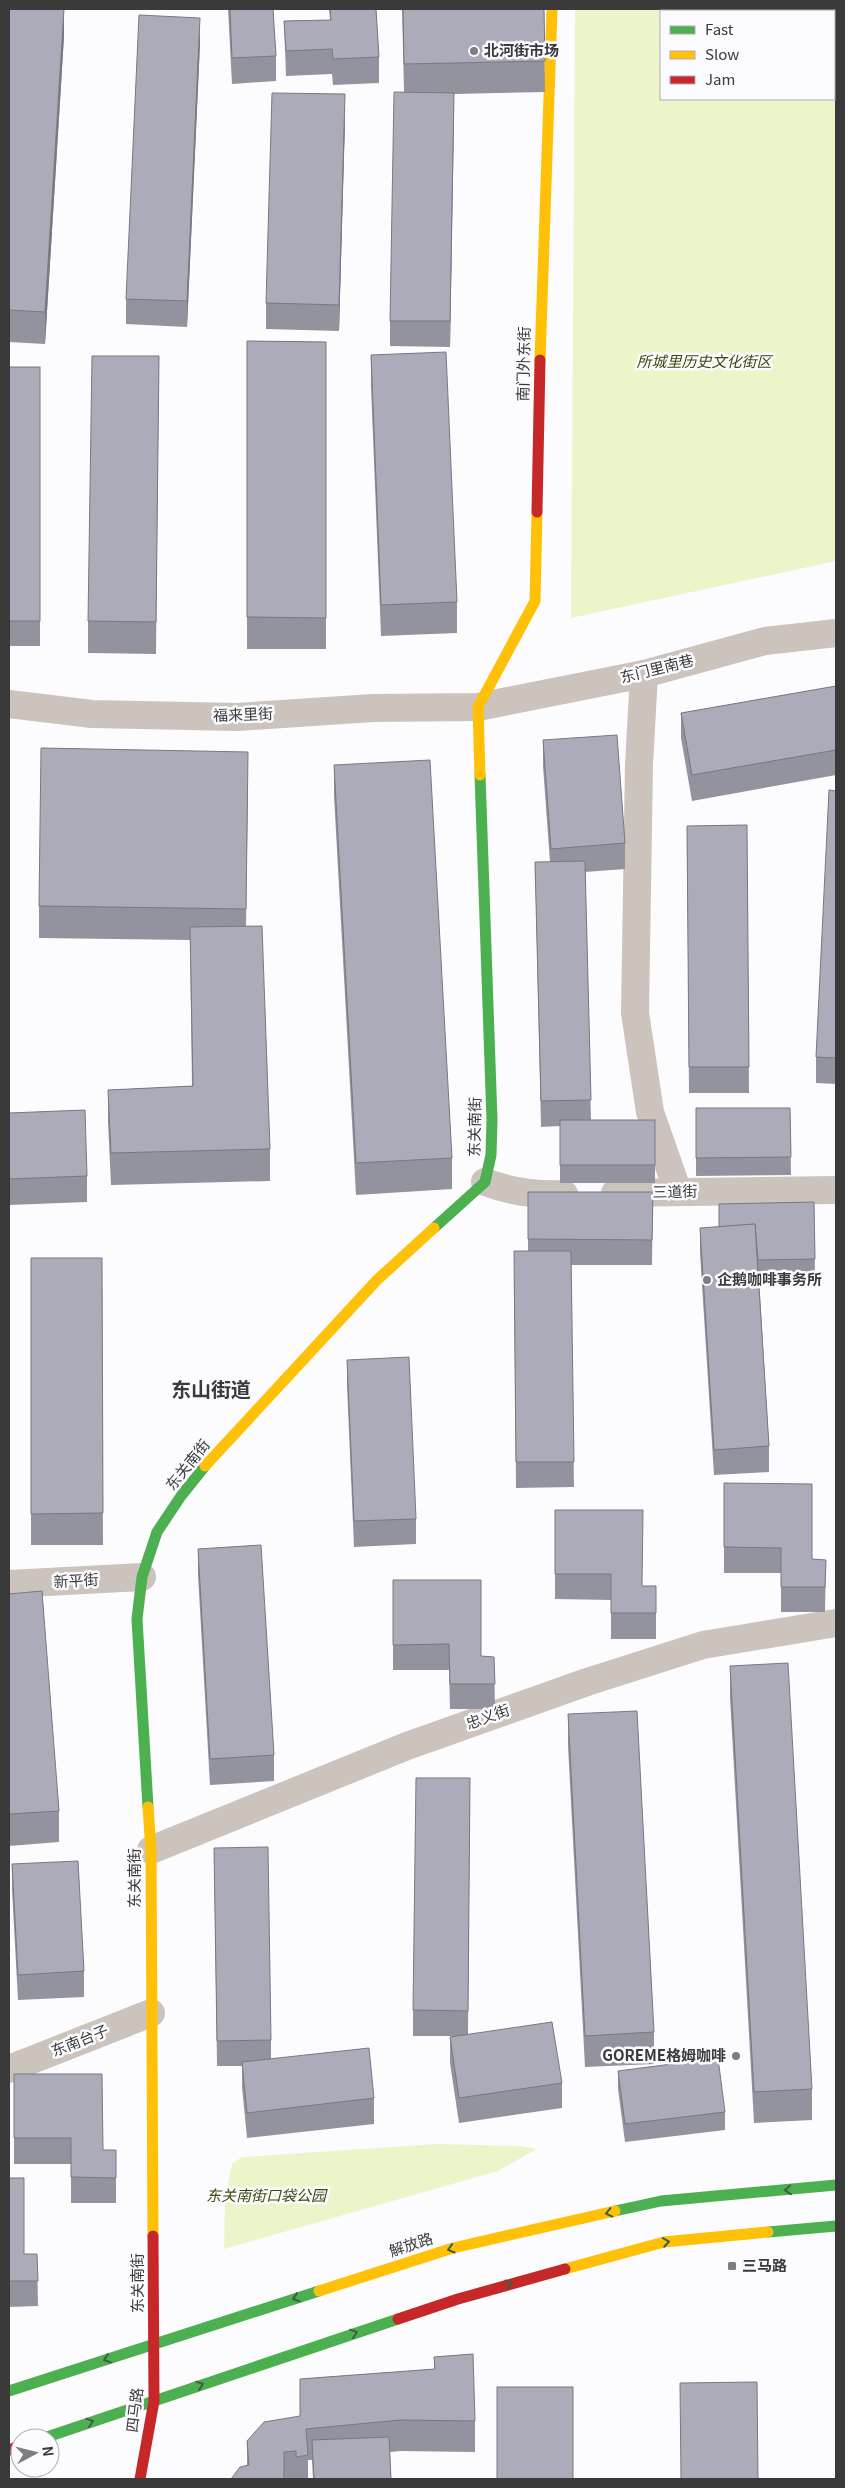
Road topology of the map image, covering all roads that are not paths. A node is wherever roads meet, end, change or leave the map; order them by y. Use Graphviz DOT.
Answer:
graph roads {
  1 [pos="552,9"];
  2 [pos="836,633"];
  3 [pos="644,674"];
  4 [pos="9,704"];
  5 [pos="478,707"];
  6 [pos="485,1182"];
  7 [pos="836,1190"];
  8 [pos="678,1192"];
  9 [pos="142,1577"];
  10 [pos="9,1584"];
  11 [pos="836,1623"];
  12 [pos="151,1850"];
  13 [pos="151,2013"];
  14 [pos="9,2069"];
  15 [pos="836,2185"];
  16 [pos="836,2226"];
  17 [pos="153,2343"];
  18 [pos="9,2391"];
  19 [pos="154,2401"];
  20 [pos="60,2433"];
  21 [pos="140,2479"];
  1 -- 5 [label="street, 南门外东街"];
  2 -- 3 [label="street, 东门里南巷"];
  3 -- 5 [label="street, 东门里南巷"];
  3 -- 8 [label="street"];
  4 -- 5 [label="street, 福来里街"];
  5 -- 6 [label="street, 东关南街"];
  6 -- 8 [label="street, 三道街"];
  6 -- 9 [label="street, 东关南街"];
  7 -- 8 [label="street, 三道街"];
  9 -- 10 [label="street, 新平街"];
  9 -- 12 [label="street, 东关南街"];
  11 -- 12 [label="street, 忠义街"];
  12 -- 13 [label="street, 东关南街"];
  13 -- 14 [label="street, 东南台子"];
  13 -- 17 [label="street, 东关南街"];
  15 -- 17 [label="street, 解放路, one-way"];
  19 -- 16 [label="street, one-way"];
  17 -- 18 [label="street, 解放路, one-way"];
  17 -- 19 [label="street, 四马路"];
  20 -- 19 [label="street, one-way"];
  19 -- 21 [label="street, 四马路"];
}
